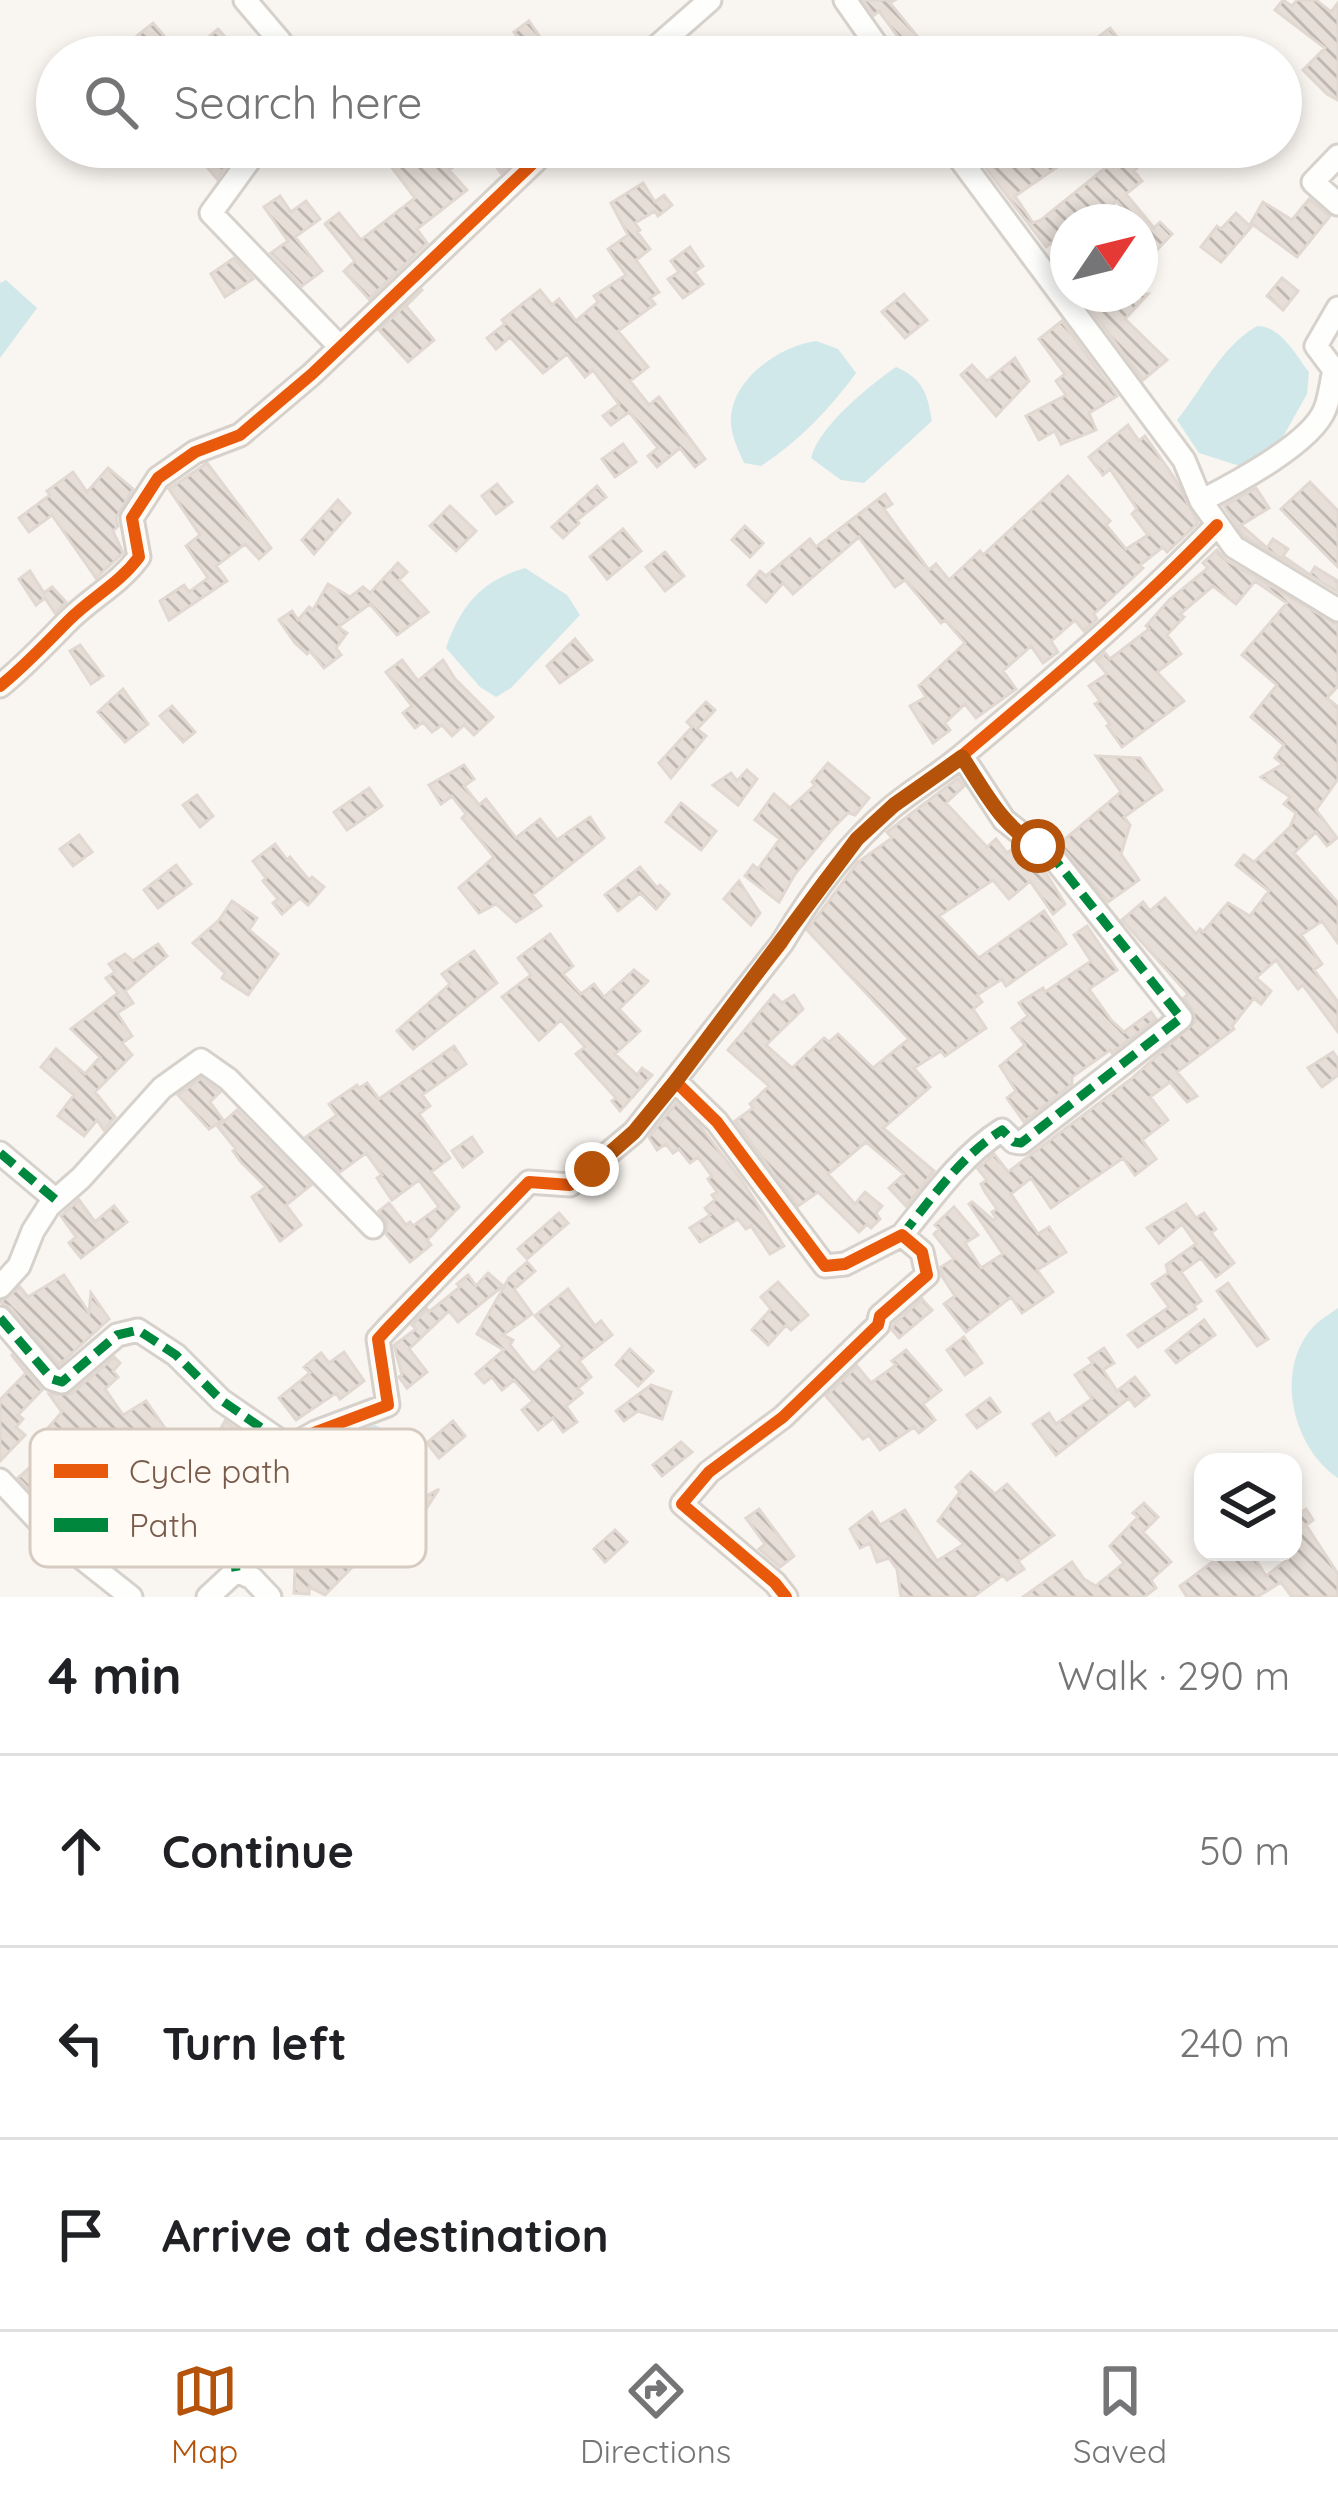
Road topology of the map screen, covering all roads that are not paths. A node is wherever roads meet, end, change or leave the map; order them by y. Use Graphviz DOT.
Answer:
graph roads {
  1 [pos="244,0"];
  2 [pos="710,0"];
  3 [pos="845,0"];
  4 [pos="276,36"];
  5 [pos="669,36"];
  6 [pos="870,36"];
  7 [pos="1338,156"];
  8 [pos="244,168"];
  9 [pos="528,168"];
  10 [pos="967,168"];
  11 [pos="1338,204"];
  12 [pos="1338,308"];
  13 [pos="340,347"];
  14 [pos="1201,501"];
  15 [pos="1217,525"];
  16 [pos="1338,610"];
  17 [pos="0,686"];
  18 [pos="962,757"];
  19 [pos="676,1081"];
  20 [pos="0,1153"];
  21 [pos="56,1200"];
  22 [pos="373,1227"];
  23 [pos="902,1235"];
  24 [pos="0,1287"];
  25 [pos="0,1318"];
  26 [pos="263,1429"];
  27 [pos="324,1429"];
  28 [pos="0,1480"];
  29 [pos="30,1512"];
  30 [pos="93,1567"];
  31 [pos="235,1567"];
  32 [pos="236,1571"];
  33 [pos="131,1597"];
  34 [pos="208,1597"];
  35 [pos="270,1597"];
  36 [pos="786,1597"];
  1 -- 4 [label="street"];
  2 -- 5 [label="street"];
  3 -- 6 [label="street"];
  7 -- 11 [label="street"];
  8 -- 13 [label="street"];
  9 -- 13 [label="street"];
  10 -- 14 [label="street"];
  12 -- 14 [label="street"];
  13 -- 17 [label="street"];
  14 -- 15 [label="street"];
  15 -- 16 [label="street"];
  15 -- 18 [label="street"];
  18 -- 19 [label="street"];
  18 -- 23 [label="street"];
  19 -- 23 [label="street"];
  19 -- 27 [label="street"];
  20 -- 21 [label="street"];
  21 -- 22 [label="street"];
  21 -- 24 [label="street"];
  23 -- 36 [label="street"];
  25 -- 26 [label="street"];
  28 -- 29 [label="street"];
  30 -- 33 [label="street"];
  31 -- 32 [label="street"];
  32 -- 34 [label="street"];
  32 -- 35 [label="street"];
}
